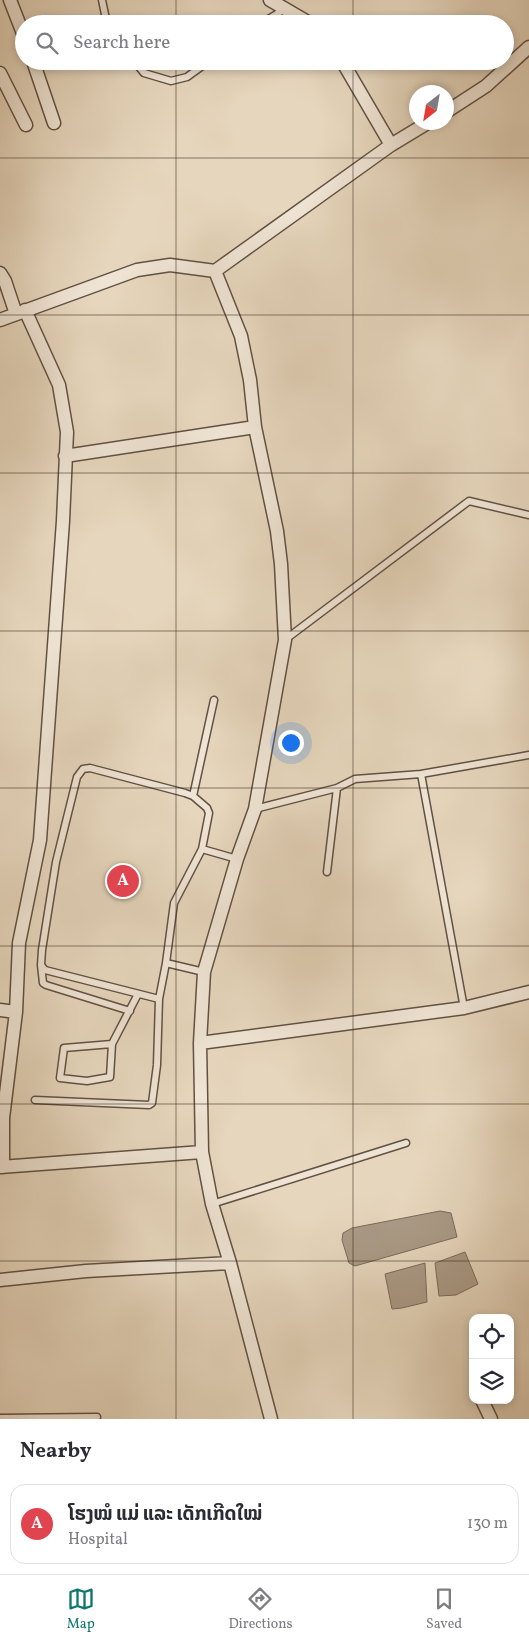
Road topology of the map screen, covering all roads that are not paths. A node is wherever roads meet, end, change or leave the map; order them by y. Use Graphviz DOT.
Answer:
graph roads {
  1 [pos="10,0"];
  2 [pos="102,0"];
  3 [pos="270,0"];
  4 [pos="285,8"];
  5 [pos="16,15"];
  6 [pos="105,15"];
  7 [pos="274,15"];
  8 [pos="296,15"];
  9 [pos="529,46"];
  10 [pos="514,60"];
  11 [pos="36,70"];
  12 [pos="142,70"];
  13 [pos="196,70"];
  14 [pos="347,70"];
  15 [pos="503,70"];
  16 [pos="0,73"];
  17 [pos="454,107"];
  18 [pos="54,122"];
  19 [pos="26,125"];
  20 [pos="416,130"];
  21 [pos="391,145"];
  22 [pos="214,271"];
  23 [pos="0,273"];
  24 [pos="21,312"];
  25 [pos="0,320"];
  26 [pos="256,428"];
  27 [pos="65,456"];
  28 [pos="529,515"];
  29 [pos="285,640"];
  30 [pos="214,700"];
  31 [pos="529,755"];
  32 [pos="421,774"];
  33 [pos="337,788"];
  34 [pos="193,796"];
  35 [pos="255,809"];
  36 [pos="202,849"];
  37 [pos="237,859"];
  38 [pos="327,872"];
  39 [pos="166,963"];
  40 [pos="42,966"];
  41 [pos="204,972"];
  42 [pos="529,992"];
  43 [pos="138,994"];
  44 [pos="159,999"];
  45 [pos="464,1008"];
  46 [pos="0,1010"];
  47 [pos="130,1011"];
  48 [pos="16,1012"];
  49 [pos="200,1043"];
  50 [pos="112,1044"];
  51 [pos="35,1100"];
  52 [pos="406,1143"];
  53 [pos="202,1152"];
  54 [pos="2,1167"];
  55 [pos="212,1204"];
  56 [pos="230,1263"];
  57 [pos="0,1280"];
  58 [pos="484,1404"];
  59 [pos="97,1417"];
  60 [pos="0,1418"];
  61 [pos="272,1419"];
  62 [pos="492,1419"];
  1 -- 5 [label="street"];
  2 -- 6 [label="lane"];
  3 -- 4 [label="street"];
  4 -- 7 [label="lane"];
  4 -- 8 [label="street"];
  9 -- 10 [label="street"];
  11 -- 18 [label="street"];
  12 -- 13 [label="lane"];
  14 -- 21 [label="street"];
  15 -- 17 [label="street"];
  16 -- 19 [label="street"];
  20 -- 21 [label="street"];
  21 -- 22 [label="street"];
  22 -- 24 [label="street"];
  22 -- 26 [label="street"];
  23 -- 24 [label="street"];
  24 -- 25 [label="street"];
  24 -- 27 [label="street"];
  26 -- 27 [label="street"];
  26 -- 29 [label="street"];
  27 -- 48 [label="street"];
  28 -- 29 [label="lane"];
  29 -- 35 [label="street"];
  30 -- 34 [label="lane"];
  31 -- 32 [label="lane"];
  32 -- 33 [label="lane"];
  32 -- 45 [label="lane"];
  33 -- 35 [label="lane"];
  33 -- 38 [label="lane"];
  34 -- 36 [label="lane"];
  34 -- 40 [label="lane"];
  35 -- 37 [label="street"];
  36 -- 37 [label="lane"];
  36 -- 39 [label="lane"];
  37 -- 41 [label="street"];
  39 -- 41 [label="lane"];
  39 -- 44 [label="lane"];
  40 -- 43 [label="lane"];
  40 -- 47 [label="lane"];
  41 -- 49 [label="street"];
  42 -- 45 [label="street"];
  43 -- 44 [label="lane"];
  43 -- 47 [label="lane"];
  44 -- 51 [label="lane"];
  45 -- 49 [label="street"];
  46 -- 48 [label="street"];
  47 -- 50 [label="lane"];
  48 -- 54 [label="street"];
  49 -- 53 [label="street"];
  50 -- 50 [label="lane"];
  52 -- 55 [label="lane"];
  53 -- 54 [label="street"];
  53 -- 55 [label="street"];
  55 -- 56 [label="street"];
  56 -- 57 [label="street"];
  56 -- 61 [label="street"];
  58 -- 62 [label="street"];
  59 -- 60 [label="lane"];
}
